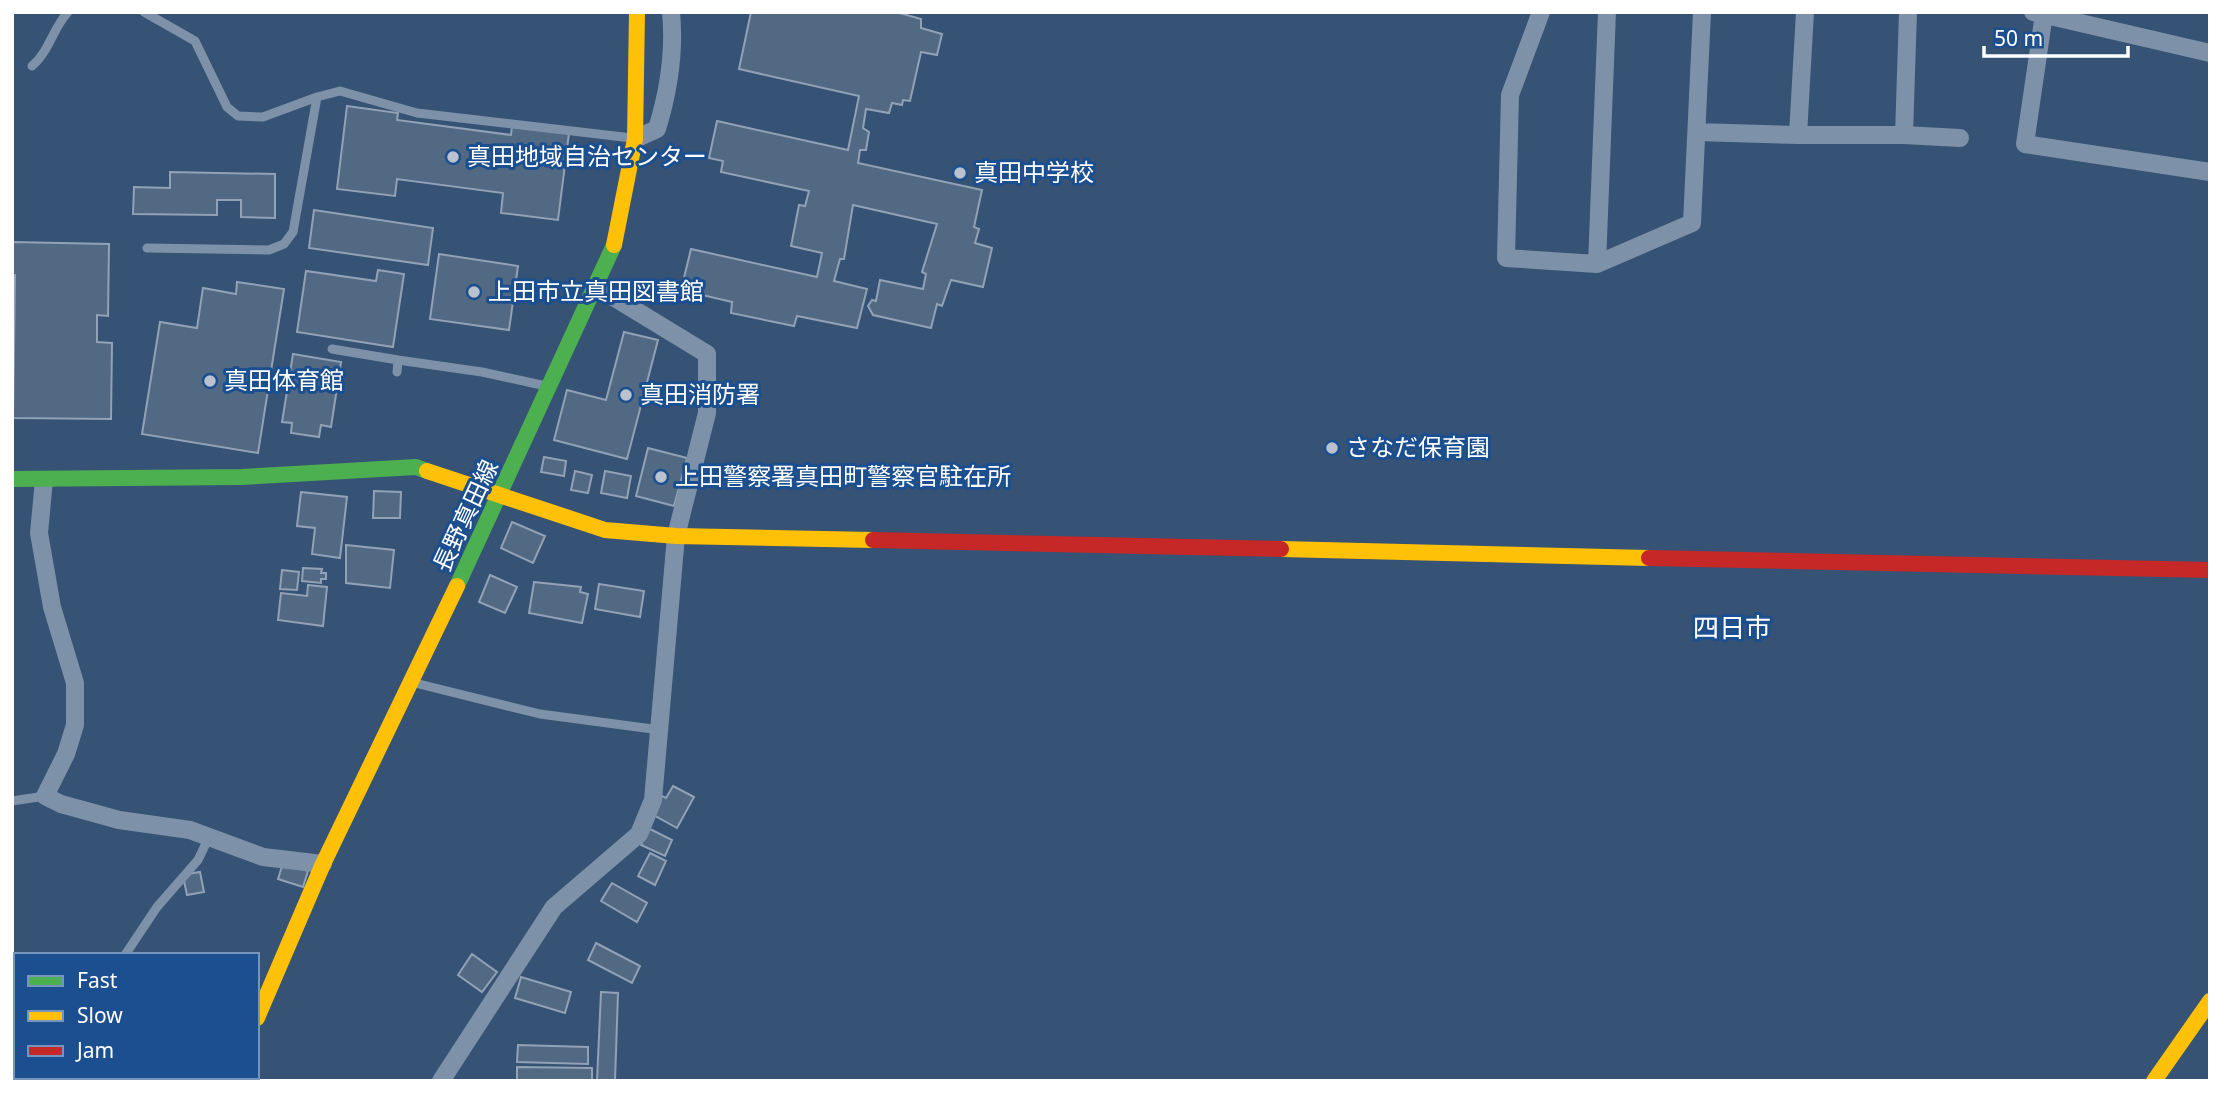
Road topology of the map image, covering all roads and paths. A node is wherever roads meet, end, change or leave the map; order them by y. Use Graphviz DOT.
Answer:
graph roads {
  1 [pos="68,12"];
  2 [pos="145,12"];
  3 [pos="636,12"];
  4 [pos="671,12"];
  5 [pos="1541,12"];
  6 [pos="1607,12"];
  7 [pos="1702,12"];
  8 [pos="1805,12"];
  9 [pos="1908,12"];
  10 [pos="2039,13"];
  11 [pos="2210,53"];
  12 [pos="32,66"];
  13 [pos="317,97"];
  14 [pos="1697,132"];
  15 [pos="1798,135"];
  16 [pos="1904,135"];
  17 [pos="1960,138"];
  18 [pos="635,139"];
  19 [pos="2210,172"];
  20 [pos="148,248"];
  21 [pos="1597,264"];
  22 [pos="597,286"];
  23 [pos="332,349"];
  24 [pos="398,360"];
  25 [pos="397,372"];
  26 [pos="551,387"];
  27 [pos="12,479"];
  28 [pos="44,480"];
  29 [pos="501,496"];
  30 [pos="676,536"];
  31 [pos="2210,570"];
  32 [pos="412,682"];
  33 [pos="660,730"];
  34 [pos="45,796"];
  35 [pos="12,801"];
  36 [pos="209,837"];
  37 [pos="323,864"];
  38 [pos="126,953"];
  39 [pos="2210,1001"];
  40 [pos="259,1013"];
  41 [pos="441,1081"];
  42 [pos="2154,1081"];
  1 -- 12 [label="lane"];
  2 -- 13 [label="lane"];
  3 -- 18 [label="street, 長野真田線"];
  4 -- 18 [label="street"];
  5 -- 21 [label="street"];
  6 -- 21 [label="street"];
  7 -- 14 [label="street"];
  8 -- 15 [label="street"];
  9 -- 16 [label="street"];
  10 -- 11 [label="street"];
  10 -- 19 [label="street"];
  13 -- 18 [label="lane"];
  13 -- 20 [label="lane"];
  14 -- 15 [label="street"];
  14 -- 21 [label="street"];
  15 -- 16 [label="street"];
  16 -- 17 [label="street"];
  18 -- 22 [label="street, 長野真田線"];
  22 -- 26 [label="street, 長野真田線"];
  22 -- 30 [label="street"];
  23 -- 24 [label="lane"];
  24 -- 25 [label="lane"];
  24 -- 26 [label="lane"];
  26 -- 29 [label="street, 長野真田線"];
  27 -- 28 [label="street"];
  28 -- 29 [label="street"];
  28 -- 34 [label="street"];
  29 -- 30 [label="street"];
  29 -- 32 [label="street, 長野真田線"];
  30 -- 31 [label="street"];
  30 -- 33 [label="street"];
  32 -- 33 [label="lane"];
  32 -- 37 [label="street, 長野真田線"];
  33 -- 41 [label="street"];
  34 -- 35 [label="lane"];
  34 -- 36 [label="street"];
  36 -- 37 [label="street"];
  36 -- 38 [label="lane"];
  37 -- 40 [label="street, 長野真田線"];
  39 -- 42 [label="street"];
}
